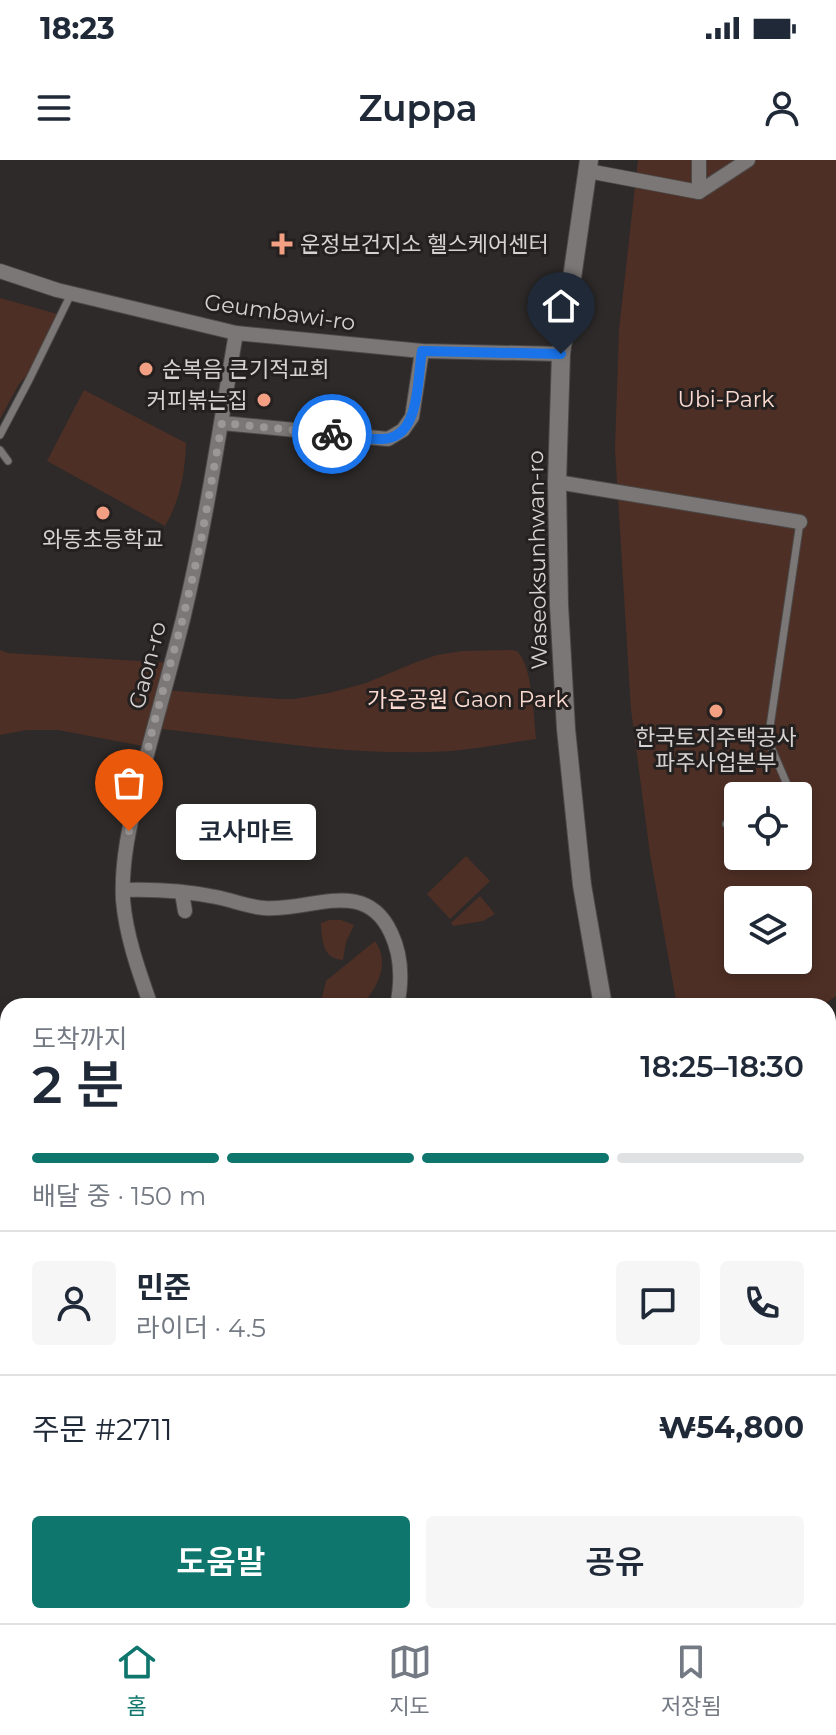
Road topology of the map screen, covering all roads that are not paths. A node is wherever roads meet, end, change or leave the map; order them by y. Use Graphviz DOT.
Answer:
graph roads {
  1 [pos="699,160"];
  2 [pos="748,160"];
  3 [pos="731,165"];
  4 [pos="588,166"];
  5 [pos="699,192"];
  6 [pos="0,271"];
  7 [pos="71,293"];
  8 [pos="236,333"];
  9 [pos="422,351"];
  10 [pos="561,354"];
  11 [pos="222,423"];
  12 [pos="0,435"];
  13 [pos="0,450"];
  14 [pos="8,461"];
  15 [pos="557,482"];
  16 [pos="800,522"];
  17 [pos="786,782"];
  18 [pos="123,890"];
  19 [pos="182,893"];
  20 [pos="185,911"];
  21 [pos="149,998"];
  22 [pos="398,998"];
  23 [pos="602,998"];
  1 -- 5 [label="street"];
  2 -- 3 [label="street"];
  3 -- 5 [label="street"];
  4 -- 5 [label="street"];
  4 -- 10 [label="street, Waseoksunhwan-ro"];
  6 -- 7 [label="street, Geumbawi-ro"];
  7 -- 8 [label="street, Geumbawi-ro"];
  7 -- 12 [label="lane"];
  8 -- 9 [label="street, Geumbawi-ro"];
  8 -- 11 [label="street, Gaon-ro"];
  9 -- 10 [label="street, Geumbawi-ro"];
  9 -- 11 [label="street"];
  10 -- 15 [label="street, Waseoksunhwan-ro"];
  11 -- 18 [label="street, Gaon-ro"];
  13 -- 14 [label="lane"];
  15 -- 16 [label="street"];
  15 -- 23 [label="street, Waseoksunhwan-ro"];
  16 -- 17 [label="lane"];
  18 -- 19 [label="street"];
  18 -- 21 [label="street, Gaon-ro"];
  19 -- 20 [label="street"];
  19 -- 22 [label="street"];
}
